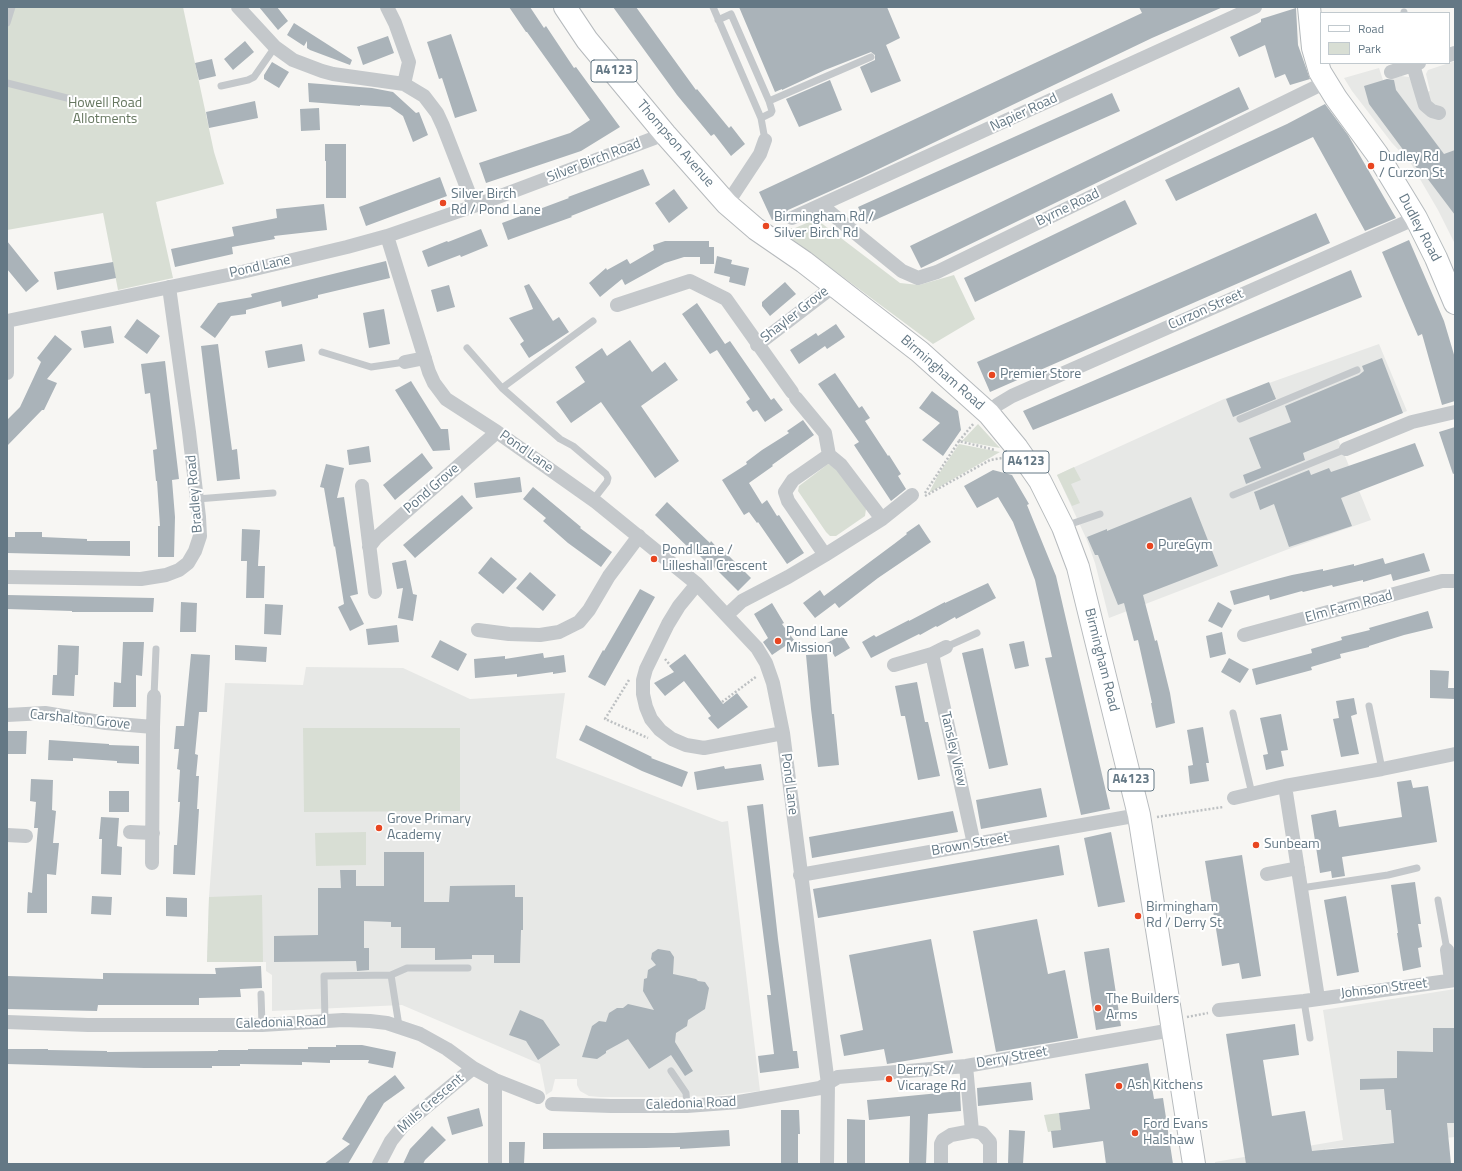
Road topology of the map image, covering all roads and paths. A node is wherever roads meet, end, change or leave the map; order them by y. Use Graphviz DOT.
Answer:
graph roads {
  1 [pos="12,7"];
  2 [pos="238,7"];
  3 [pos="387,7"];
  4 [pos="565,7"];
  5 [pos="713,7"];
  6 [pos="1255,7"];
  7 [pos="1309,7"];
  8 [pos="732,11"];
  9 [pos="718,20"];
  10 [pos="7,23"];
  11 [pos="275,47"];
  12 [pos="871,57"];
  13 [pos="1417,64"];
  14 [pos="755,69"];
  15 [pos="1391,72"];
  16 [pos="742,74"];
  17 [pos="1326,82"];
  18 [pos="7,83"];
  19 [pos="404,84"];
  20 [pos="221,86"];
  21 [pos="75,100"];
  22 [pos="769,101"];
  23 [pos="1439,113"];
  24 [pos="760,118"];
  25 [pos="666,134"];
  26 [pos="765,140"];
  27 [pos="727,204"];
  28 [pos="821,205"];
  29 [pos="474,206"];
  30 [pos="792,218"];
  31 [pos="1416,218"];
  32 [pos="387,236"];
  33 [pos="804,262"];
  34 [pos="834,286"];
  35 [pos="169,287"];
  36 [pos="1455,303"];
  37 [pos="617,305"];
  38 [pos="7,321"];
  39 [pos="594,321"];
  40 [pos="7,327"];
  41 [pos="757,345"];
  42 [pos="467,348"];
  43 [pos="322,352"];
  44 [pos="425,358"];
  45 [pos="405,362"];
  46 [pos="1357,370"];
  47 [pos="7,372"];
  48 [pos="502,388"];
  49 [pos="991,408"];
  50 [pos="1455,412"];
  51 [pos="1240,418"];
  52 [pos="497,432"];
  53 [pos="959,442"];
  54 [pos="1346,449"];
  55 [pos="1002,451"];
  56 [pos="830,455"];
  57 [pos="1005,457"];
  58 [pos="362,486"];
  59 [pos="273,493"];
  60 [pos="912,495"];
  61 [pos="1233,495"];
  62 [pos="197,499"];
  63 [pos="593,500"];
  64 [pos="1100,514"];
  65 [pos="882,518"];
  66 [pos="1063,527"];
  67 [pos="640,536"];
  68 [pos="369,547"];
  69 [pos="825,555"];
  70 [pos="7,577"];
  71 [pos="1455,582"];
  72 [pos="697,584"];
  73 [pos="376,592"];
  74 [pos="728,615"];
  75 [pos="478,630"];
  76 [pos="977,633"];
  77 [pos="1244,636"];
  78 [pos="946,647"];
  79 [pos="156,649"];
  80 [pos="932,654"];
  81 [pos="894,665"];
  82 [pos="760,674"];
  83 [pos="631,676"];
  84 [pos="154,696"];
  85 [pos="722,702"];
  86 [pos="1369,706"];
  87 [pos="1233,713"];
  88 [pos="7,715"];
  89 [pos="153,727"];
  90 [pos="783,732"];
  91 [pos="652,740"];
  92 [pos="1455,754"];
  93 [pos="1382,769"];
  94 [pos="1285,786"];
  95 [pos="1252,794"];
  96 [pos="1231,802"];
  97 [pos="1145,816"];
  98 [pos="130,832"];
  99 [pos="153,833"];
  100 [pos="7,835"];
  101 [pos="26,836"];
  102 [pos="974,844"];
  103 [pos="152,863"];
  104 [pos="1298,868"];
  105 [pos="1417,868"];
  106 [pos="1267,874"];
  107 [pos="800,875"];
  108 [pos="1301,888"];
  109 [pos="1438,900"];
  110 [pos="1447,950"];
  111 [pos="468,968"];
  112 [pos="391,975"];
  113 [pos="1453,980"];
  114 [pos="261,994"];
  115 [pos="1311,999"];
  116 [pos="1219,1010"];
  117 [pos="325,1021"];
  118 [pos="7,1022"];
  119 [pos="262,1024"];
  120 [pos="1180,1024"];
  121 [pos="399,1026"];
  122 [pos="1310,1038"];
  123 [pos="966,1066"];
  124 [pos="473,1068"];
  125 [pos="671,1071"];
  126 [pos="495,1080"];
  127 [pos="828,1084"];
  128 [pos="538,1097"];
  129 [pos="552,1104"];
  130 [pos="687,1106"];
  131 [pos="972,1131"];
  132 [pos="379,1164"];
  133 [pos="495,1164"];
  134 [pos="827,1164"];
  135 [pos="941,1164"];
  136 [pos="990,1164"];
  137 [pos="1194,1164"];
  1 -- 10 [label="lane"];
  2 -- 11 [label="street"];
  3 -- 19 [label="street"];
  4 -- 25 [label="main road, Thompson Avenue / A4123"];
  5 -- 9 [label="lane"];
  6 -- 28 [label="street, Napier Road"];
  7 -- 17 [label="main road, Dudley Road"];
  8 -- 9 [label="lane"];
  8 -- 14 [label="lane"];
  9 -- 16 [label="lane"];
  11 -- 19 [label="street"];
  11 -- 20 [label="lane"];
  12 -- 22 [label="lane"];
  13 -- 15 [label="street"];
  13 -- 23 [label="street"];
  14 -- 16 [label="lane"];
  14 -- 22 [label="lane"];
  16 -- 24 [label="lane"];
  17 -- 28 [label="street, Byrne Road"];
  17 -- 31 [label="main road, Dudley Road"];
  18 -- 21 [label="lane"];
  19 -- 29 [label="street"];
  22 -- 24 [label="lane"];
  24 -- 26 [label="lane"];
  25 -- 27 [label="main road, Thompson Avenue / A4123"];
  25 -- 29 [label="street, Silver Birch Road"];
  26 -- 27 [label="street"];
  27 -- 33 [label="main road, Thompson Avenue / A4123"];
  28 -- 30 [label="street, Napier Road"];
  29 -- 32 [label="street, Silver Birch Road"];
  31 -- 36 [label="main road, Dudley Road"];
  31 -- 49 [label="street, Curzon Street"];
  32 -- 35 [label="street, Pond Lane"];
  32 -- 44 [label="street, Pond Lane"];
  33 -- 34 [label="main road, Birmingham Road / A4123"];
  34 -- 41 [label="street, Shayler Grove"];
  34 -- 49 [label="main road, Birmingham Road / A4123"];
  35 -- 38 [label="street, Pond Lane"];
  35 -- 62 [label="street, Bradley Road"];
  37 -- 41 [label="street, Shayler Grove"];
  39 -- 48 [label="lane"];
  40 -- 47 [label="street"];
  41 -- 56 [label="street, Shayler Grove"];
  42 -- 48 [label="lane"];
  43 -- 45 [label="lane"];
  44 -- 45 [label="street"];
  44 -- 52 [label="street, Pond Lane"];
  46 -- 51 [label="lane"];
  48 -- 63 [label="lane"];
  49 -- 53 [label="path"];
  49 -- 66 [label="main road, Birmingham Road / A4123"];
  50 -- 54 [label="street"];
  52 -- 63 [label="street, Pond Lane"];
  52 -- 68 [label="street, Pond Grove"];
  53 -- 55 [label="path"];
  53 -- 57 [label="path"];
  54 -- 61 [label="lane"];
  56 -- 65 [label="street"];
  56 -- 69 [label="street"];
  58 -- 68 [label="street"];
  59 -- 62 [label="lane"];
  60 -- 65 [label="street"];
  62 -- 70 [label="street, Bradley Road"];
  63 -- 67 [label="street, Pond Lane"];
  64 -- 66 [label="lane"];
  65 -- 69 [label="street"];
  66 -- 97 [label="main road, Birmingham Road / A4123"];
  67 -- 72 [label="street, Pond Lane"];
  67 -- 75 [label="street"];
  68 -- 73 [label="street"];
  69 -- 74 [label="street"];
  71 -- 77 [label="street, Elm Farm Road"];
  72 -- 74 [label="street, Pond Lane"];
  72 -- 90 [label="street"];
  74 -- 90 [label="street, Pond Lane"];
  76 -- 78 [label="lane"];
  78 -- 80 [label="street"];
  79 -- 84 [label="lane"];
  80 -- 81 [label="street"];
  80 -- 102 [label="street, Tansley View"];
  82 -- 85 [label="path"];
  83 -- 91 [label="path"];
  84 -- 89 [label="street"];
  86 -- 93 [label="lane"];
  87 -- 95 [label="lane"];
  88 -- 89 [label="street, Carshalton Grove"];
  89 -- 99 [label="street"];
  90 -- 107 [label="street, Pond Lane"];
  92 -- 93 [label="street"];
  93 -- 94 [label="street"];
  94 -- 95 [label="street"];
  94 -- 104 [label="street"];
  95 -- 96 [label="street"];
  96 -- 97 [label="path"];
  97 -- 102 [label="street, Brown Street"];
  97 -- 120 [label="main road, Birmingham Road / A4123"];
  98 -- 99 [label="street"];
  99 -- 103 [label="street"];
  100 -- 101 [label="street"];
  102 -- 107 [label="street, Brown Street"];
  104 -- 106 [label="street"];
  104 -- 108 [label="street"];
  105 -- 108 [label="lane"];
  107 -- 127 [label="street, Pond Lane"];
  108 -- 115 [label="street"];
  109 -- 110 [label="lane"];
  110 -- 113 [label="street, Johnson Street"];
  111 -- 112 [label="lane"];
  112 -- 117 [label="lane"];
  112 -- 121 [label="lane"];
  113 -- 115 [label="street, Johnson Street"];
  114 -- 119 [label="lane"];
  115 -- 116 [label="street, Johnson Street"];
  115 -- 122 [label="lane"];
  116 -- 120 [label="path"];
  117 -- 119 [label="street, Caledonia Road"];
  117 -- 121 [label="street, Caledonia Road"];
  118 -- 119 [label="street, Caledonia Road"];
  120 -- 123 [label="street, Derry Street"];
  120 -- 137 [label="main road, Birmingham Road / A4123"];
  121 -- 124 [label="street, Caledonia Road"];
  123 -- 127 [label="street, Derry Street"];
  123 -- 131 [label="street"];
  124 -- 126 [label="street, Caledonia Road"];
  124 -- 132 [label="street, Mills Crescent"];
  125 -- 130 [label="lane"];
  126 -- 128 [label="street, Caledonia Road"];
  126 -- 133 [label="street"];
  127 -- 130 [label="street, Caledonia Road"];
  127 -- 134 [label="street, Pond Lane"];
  129 -- 130 [label="street, Caledonia Road"];
  131 -- 135 [label="street"];
  131 -- 136 [label="street"];
}
